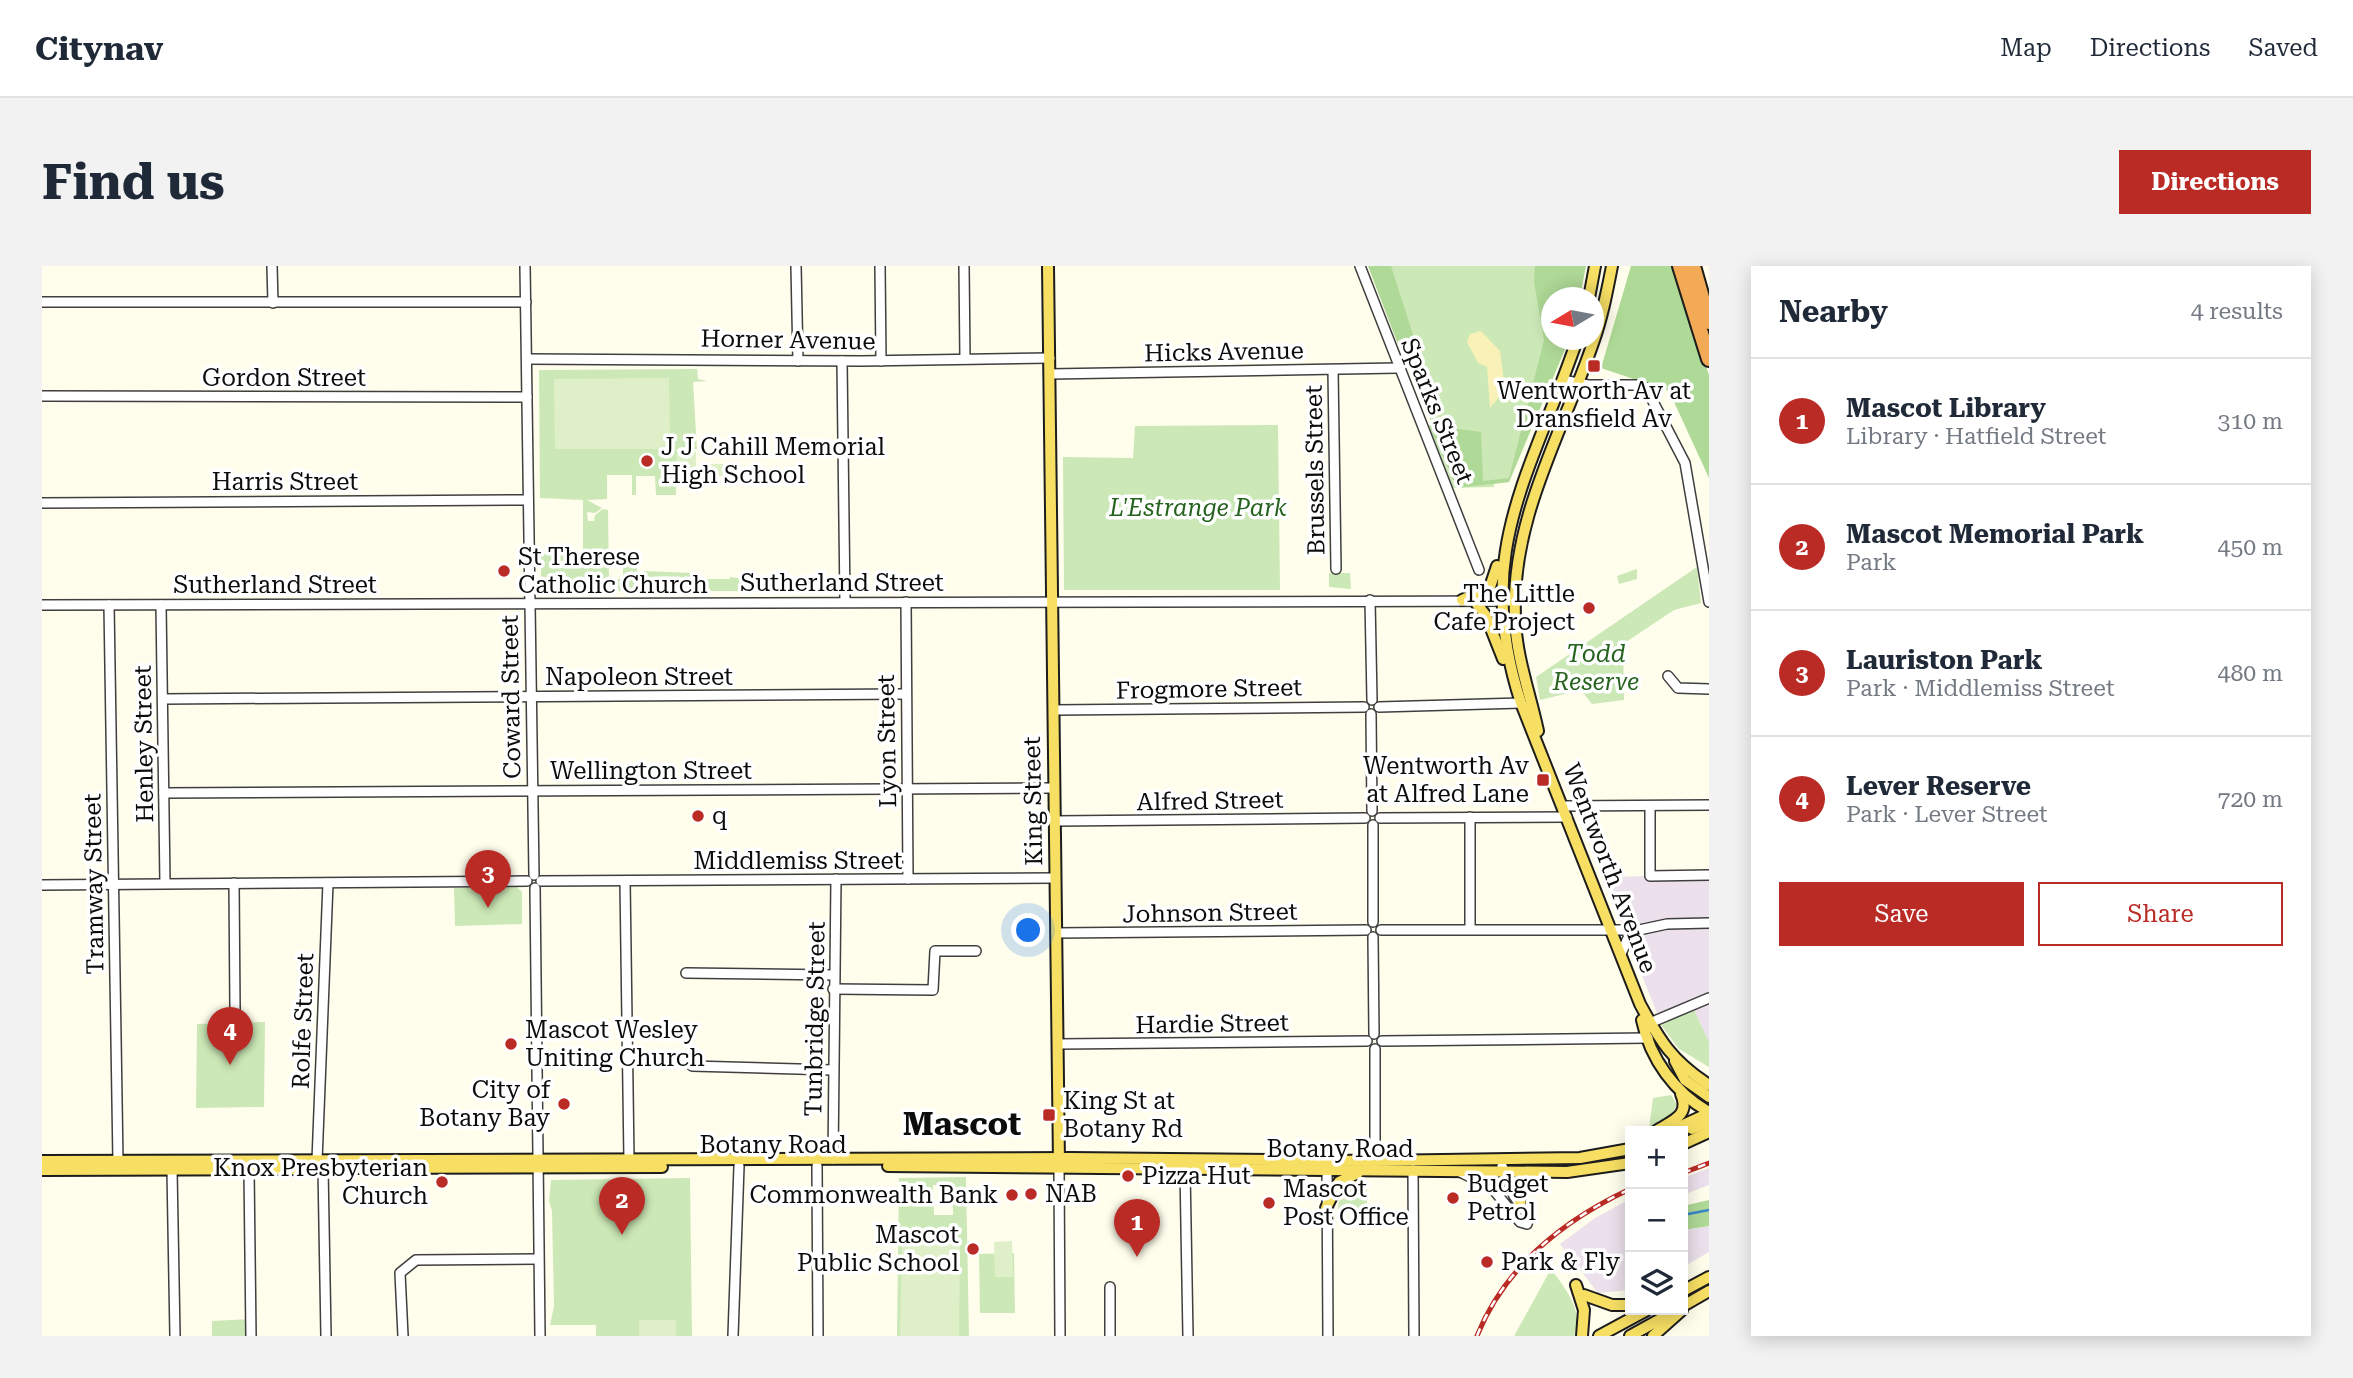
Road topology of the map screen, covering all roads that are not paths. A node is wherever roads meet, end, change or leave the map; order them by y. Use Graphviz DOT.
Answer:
graph roads {
  1 [pos="272,266"];
  2 [pos="525,266"];
  3 [pos="796,266"];
  4 [pos="880,266"];
  5 [pos="964,266"];
  6 [pos="1048,266"];
  7 [pos="1360,266"];
  8 [pos="1595,266"];
  9 [pos="1612,266"];
  10 [pos="1680,266"];
  11 [pos="1693,266"];
  12 [pos="1591,287"];
  13 [pos="42,302"];
  14 [pos="526,302"];
  15 [pos="273,303"];
  16 [pos="1709,322"];
  17 [pos="1574,350"];
  18 [pos="1049,358"];
  19 [pos="527,359"];
  20 [pos="965,359"];
  21 [pos="1709,359"];
  22 [pos="798,361"];
  23 [pos="842,361"];
  24 [pos="881,361"];
  25 [pos="1398,368"];
  26 [pos="1333,370"];
  27 [pos="1050,374"];
  28 [pos="1563,380"];
  29 [pos="1578,384"];
  30 [pos="42,396"];
  31 [pos="527,397"];
  32 [pos="528,500"];
  33 [pos="42,503"];
  34 [pos="1505,539"];
  35 [pos="1336,569"];
  36 [pos="1479,570"];
  37 [pos="1370,600"];
  38 [pos="1468,600"];
  39 [pos="1501,600"];
  40 [pos="1052,601"];
  41 [pos="1515,601"];
  42 [pos="845,602"];
  43 [pos="906,602"];
  44 [pos="1709,602"];
  45 [pos="529,604"];
  46 [pos="42,605"];
  47 [pos="161,605"];
  48 [pos="109,606"];
  49 [pos="1668,676"];
  50 [pos="1512,677"];
  51 [pos="1709,688"];
  52 [pos="906,694"];
  53 [pos="531,697"];
  54 [pos="163,699"];
  55 [pos="1521,704"];
  56 [pos="1372,707"];
  57 [pos="1054,710"];
  58 [pos="1541,748"];
  59 [pos="1054,788"];
  60 [pos="907,789"];
  61 [pos="532,791"];
  62 [pos="164,793"];
  63 [pos="1709,805"];
  64 [pos="1650,806"];
  65 [pos="1565,811"];
  66 [pos="1369,815"];
  67 [pos="1470,817"];
  68 [pos="1055,821"];
  69 [pos="1376,822"];
  70 [pos="1709,875"];
  71 [pos="1055,878"];
  72 [pos="836,879"];
  73 [pos="908,879"];
  74 [pos="534,881"];
  75 [pos="625,881"];
  76 [pos="165,883"];
  77 [pos="234,883"];
  78 [pos="328,883"];
  79 [pos="113,884"];
  80 [pos="42,885"];
  81 [pos="1373,922"];
  82 [pos="1709,923"];
  83 [pos="1470,929"];
  84 [pos="1611,929"];
  85 [pos="1381,930"];
  86 [pos="1639,930"];
  87 [pos="1055,933"];
  88 [pos="1369,934"];
  89 [pos="976,951"];
  90 [pos="1621,954"];
  91 [pos="686,973"];
  92 [pos="833,975"];
  93 [pos="833,989"];
  94 [pos="1709,998"];
  95 [pos="235,1010"];
  96 [pos="1647,1024"];
  97 [pos="1648,1038"];
  98 [pos="1377,1041"];
  99 [pos="1058,1044"];
  100 [pos="1675,1061"];
  101 [pos="692,1066"];
  102 [pos="833,1070"];
  103 [pos="1709,1085"];
  104 [pos="1680,1091"];
  105 [pos="1709,1097"];
  106 [pos="1709,1111"];
  107 [pos="1709,1122"];
  108 [pos="1663,1126"];
  109 [pos="1680,1126"];
  110 [pos="1688,1131"];
  111 [pos="1625,1150"];
  112 [pos="1499,1157"];
  113 [pos="833,1159"];
  114 [pos="629,1160"];
  115 [pos="42,1161"];
  116 [pos="118,1162"];
  117 [pos="1059,1163"];
  118 [pos="1625,1164"];
  119 [pos="320,1165"];
  120 [pos="538,1165"];
  121 [pos="1374,1165"];
  122 [pos="738,1166"];
  123 [pos="817,1166"];
  124 [pos="1327,1166"];
  125 [pos="42,1170"];
  126 [pos="172,1170"];
  127 [pos="249,1170"];
  128 [pos="1185,1170"];
  129 [pos="1413,1170"];
  130 [pos="1456,1170"];
  131 [pos="1504,1171"];
  132 [pos="1546,1172"];
  133 [pos="1520,1206"];
  134 [pos="1326,1208"];
  135 [pos="538,1259"];
  136 [pos="1709,1277"];
  137 [pos="1576,1285"];
  138 [pos="1110,1287"];
  139 [pos="1688,1288"];
  140 [pos="1709,1291"];
  141 [pos="1584,1295"];
  142 [pos="1688,1304"];
  143 [pos="1625,1305"];
  144 [pos="1638,1315"];
  145 [pos="1669,1315"];
  146 [pos="1675,1315"];
  147 [pos="175,1336"];
  148 [pos="251,1336"];
  149 [pos="326,1336"];
  150 [pos="403,1336"];
  151 [pos="540,1336"];
  152 [pos="733,1336"];
  153 [pos="818,1336"];
  154 [pos="1060,1336"];
  155 [pos="1110,1336"];
  156 [pos="1188,1336"];
  157 [pos="1328,1336"];
  158 [pos="1414,1336"];
  159 [pos="1583,1336"];
  160 [pos="1599,1336"];
  161 [pos="1630,1336"];
  162 [pos="1653,1336"];
  1 -- 15 [label="street"];
  2 -- 14 [label="street, Coward Street"];
  3 -- 22 [label="street"];
  4 -- 24 [label="street"];
  5 -- 20 [label="street"];
  6 -- 18 [label="main road, King Street"];
  7 -- 25 [label="street, Sparks Street"];
  8 -- 12 [label="main road"];
  9 -- 29 [label="main road, Wentworth Avenue"];
  10 -- 21 [label="highway"];
  11 -- 16 [label="highway"];
  13 -- 15 [label="street"];
  14 -- 15 [label="street"];
  14 -- 19 [label="street, Coward Street"];
  17 -- 28 [label="main road, Wentworth Avenue"];
  18 -- 20 [label="street, Horner Avenue"];
  18 -- 27 [label="main road, King Street"];
  19 -- 22 [label="street, Horner Avenue"];
  19 -- 31 [label="street, Coward Street"];
  20 -- 24 [label="street, Horner Avenue"];
  22 -- 23 [label="street, Horner Avenue"];
  23 -- 24 [label="street, Horner Avenue"];
  23 -- 42 [label="street"];
  25 -- 26 [label="street, Hicks Avenue"];
  25 -- 36 [label="street, Sparks Street"];
  26 -- 27 [label="street, Hicks Avenue"];
  26 -- 35 [label="street, Brussels Street"];
  27 -- 40 [label="main road, King Street"];
  28 -- 29 [label="street"];
  28 -- 34 [label="main road, Wentworth Avenue"];
  29 -- 41 [label="main road, Wentworth Avenue"];
  29 -- 44 [label="street"];
  30 -- 31 [label="street, Gordon Street"];
  31 -- 32 [label="street, Coward Street"];
  32 -- 33 [label="street, Harris Street"];
  32 -- 45 [label="street, Coward Street"];
  34 -- 38 [label="main road"];
  34 -- 39 [label="main road, Wentworth Avenue"];
  37 -- 38 [label="street, Sutherland Street"];
  37 -- 40 [label="street, Sutherland Street"];
  37 -- 56 [label="street"];
  38 -- 39 [label="street, Sutherland Street"];
  38 -- 50 [label="main road"];
  39 -- 41 [label="street, Sutherland Street"];
  39 -- 50 [label="main road, Wentworth Avenue"];
  40 -- 43 [label="street, Sutherland Street"];
  40 -- 57 [label="main road, King Street"];
  41 -- 58 [label="main road, Wentworth Avenue"];
  42 -- 43 [label="street, Sutherland Street"];
  42 -- 45 [label="street, Sutherland Street"];
  43 -- 52 [label="street, Lyon Street"];
  45 -- 47 [label="street, Sutherland Street"];
  45 -- 53 [label="street, Coward Street"];
  46 -- 48 [label="street, Sutherland Street"];
  47 -- 48 [label="street, Sutherland Street"];
  47 -- 54 [label="street, Henley Street"];
  48 -- 79 [label="street, Tramway Street"];
  49 -- 51 [label="street"];
  50 -- 55 [label="main road, Wentworth Avenue"];
  52 -- 53 [label="street, Napoleon Street"];
  52 -- 60 [label="street, Lyon Street"];
  53 -- 54 [label="street, Napoleon Street"];
  53 -- 61 [label="street, Coward Street"];
  54 -- 62 [label="street, Henley Street"];
  55 -- 56 [label="street, Frogmore Street"];
  55 -- 58 [label="main road, Wentworth Avenue"];
  56 -- 57 [label="street, Frogmore Street"];
  56 -- 66 [label="street"];
  57 -- 59 [label="main road, King Street"];
  58 -- 65 [label="main road, Wentworth Avenue"];
  59 -- 60 [label="street, Wellington Street"];
  59 -- 68 [label="main road, King Street"];
  60 -- 61 [label="street, Wellington Street"];
  60 -- 73 [label="street, Lyon Street"];
  61 -- 62 [label="street, Wellington Street"];
  61 -- 74 [label="street, Coward Street"];
  62 -- 76 [label="street, Henley Street"];
  63 -- 64 [label="street"];
  64 -- 65 [label="street"];
  64 -- 70 [label="street"];
  65 -- 67 [label="street"];
  65 -- 84 [label="main road, Wentworth Avenue"];
  66 -- 68 [label="street, Alfred Street"];
  66 -- 69 [label="street"];
  67 -- 69 [label="street"];
  67 -- 83 [label="street"];
  68 -- 71 [label="main road, King Street"];
  69 -- 81 [label="street"];
  71 -- 73 [label="street, Middlemiss Street"];
  71 -- 87 [label="main road, King Street"];
  72 -- 73 [label="street, Middlemiss Street"];
  72 -- 75 [label="street, Middlemiss Street"];
  72 -- 92 [label="street, Tunbridge Street"];
  74 -- 75 [label="street, Middlemiss Street"];
  74 -- 78 [label="street, Middlemiss Street"];
  74 -- 120 [label="street, Coward Street"];
  75 -- 114 [label="street"];
  76 -- 77 [label="street, Middlemiss Street"];
  76 -- 79 [label="street, Middlemiss Street"];
  77 -- 78 [label="street, Middlemiss Street"];
  77 -- 95 [label="street"];
  78 -- 119 [label="street, Rolfe Street"];
  79 -- 80 [label="street, Middlemiss Street"];
  79 -- 116 [label="street, Tramway Street"];
  81 -- 85 [label="street"];
  81 -- 88 [label="street"];
  82 -- 86 [label="street"];
  83 -- 84 [label="street"];
  83 -- 85 [label="street"];
  84 -- 86 [label="street"];
  84 -- 90 [label="main road, Wentworth Avenue"];
  85 -- 88 [label="street"];
  86 -- 90 [label="street"];
  87 -- 88 [label="street, Johnson Street"];
  87 -- 99 [label="main road, King Street"];
  88 -- 98 [label="street"];
  89 -- 93 [label="street"];
  90 -- 96 [label="main road, Wentworth Avenue"];
  91 -- 92 [label="street"];
  92 -- 93 [label="street, Tunbridge Street"];
  93 -- 102 [label="street, Tunbridge Street"];
  94 -- 96 [label="street"];
  96 -- 97 [label="main road, Wentworth Avenue"];
  96 -- 100 [label="main road, Wentworth Avenue"];
  97 -- 98 [label="street"];
  97 -- 104 [label="main road, Wentworth Avenue"];
  98 -- 99 [label="street, Hardie Street"];
  98 -- 121 [label="street"];
  99 -- 117 [label="main road, King Street"];
  100 -- 103 [label="main road, Wentworth Avenue"];
  100 -- 105 [label="main road"];
  101 -- 102 [label="street"];
  102 -- 113 [label="street, Tunbridge Street"];
  104 -- 106 [label="main road, Wentworth Avenue"];
  104 -- 108 [label="main road"];
  106 -- 109 [label="main road"];
  107 -- 110 [label="main road"];
  111 -- 112 [label="main road, Botany Road"];
  112 -- 121 [label="main road, Botany Road"];
  112 -- 131 [label="street"];
  113 -- 114 [label="main road, Botany Road"];
  113 -- 117 [label="main road, Botany Road"];
  114 -- 120 [label="main road, Botany Road"];
  115 -- 116 [label="main road, Botany Road"];
  116 -- 119 [label="main road, Botany Road"];
  117 -- 123 [label="main road, Botany Road"];
  117 -- 124 [label="main road, Botany Road"];
  117 -- 128 [label="main road, Botany Road"];
  117 -- 154 [label="street, King Street"];
  118 -- 132 [label="main road, Botany Road"];
  119 -- 120 [label="main road, Botany Road"];
  119 -- 127 [label="main road, Botany Road"];
  119 -- 149 [label="street, Rolfe Street"];
  120 -- 122 [label="main road, Botany Road"];
  120 -- 135 [label="street, Coward Street"];
  121 -- 124 [label="main road, Botany Road"];
  121 -- 129 [label="main road, Botany Road"];
  121 -- 134 [label="main road"];
  122 -- 123 [label="main road, Botany Road"];
  122 -- 152 [label="street"];
  123 -- 153 [label="street"];
  124 -- 128 [label="main road, Botany Road"];
  124 -- 134 [label="street"];
  125 -- 126 [label="main road, Botany Road"];
  126 -- 127 [label="main road, Botany Road"];
  126 -- 147 [label="street"];
  127 -- 148 [label="street"];
  128 -- 156 [label="street"];
  129 -- 130 [label="main road, Botany Road"];
  129 -- 158 [label="street"];
  130 -- 131 [label="main road, Botany Road"];
  130 -- 133 [label="street"];
  131 -- 132 [label="main road, Botany Road"];
  131 -- 133 [label="street"];
  132 -- 133 [label="main road"];
  134 -- 157 [label="street"];
  135 -- 150 [label="street"];
  135 -- 151 [label="street, Coward Street"];
  136 -- 139 [label="main road"];
  137 -- 159 [label="main road"];
  138 -- 155 [label="street"];
  140 -- 142 [label="main road"];
  141 -- 143 [label="main road"];
  144 -- 160 [label="main road"];
  145 -- 161 [label="main road"];
  146 -- 162 [label="main road"];
}
